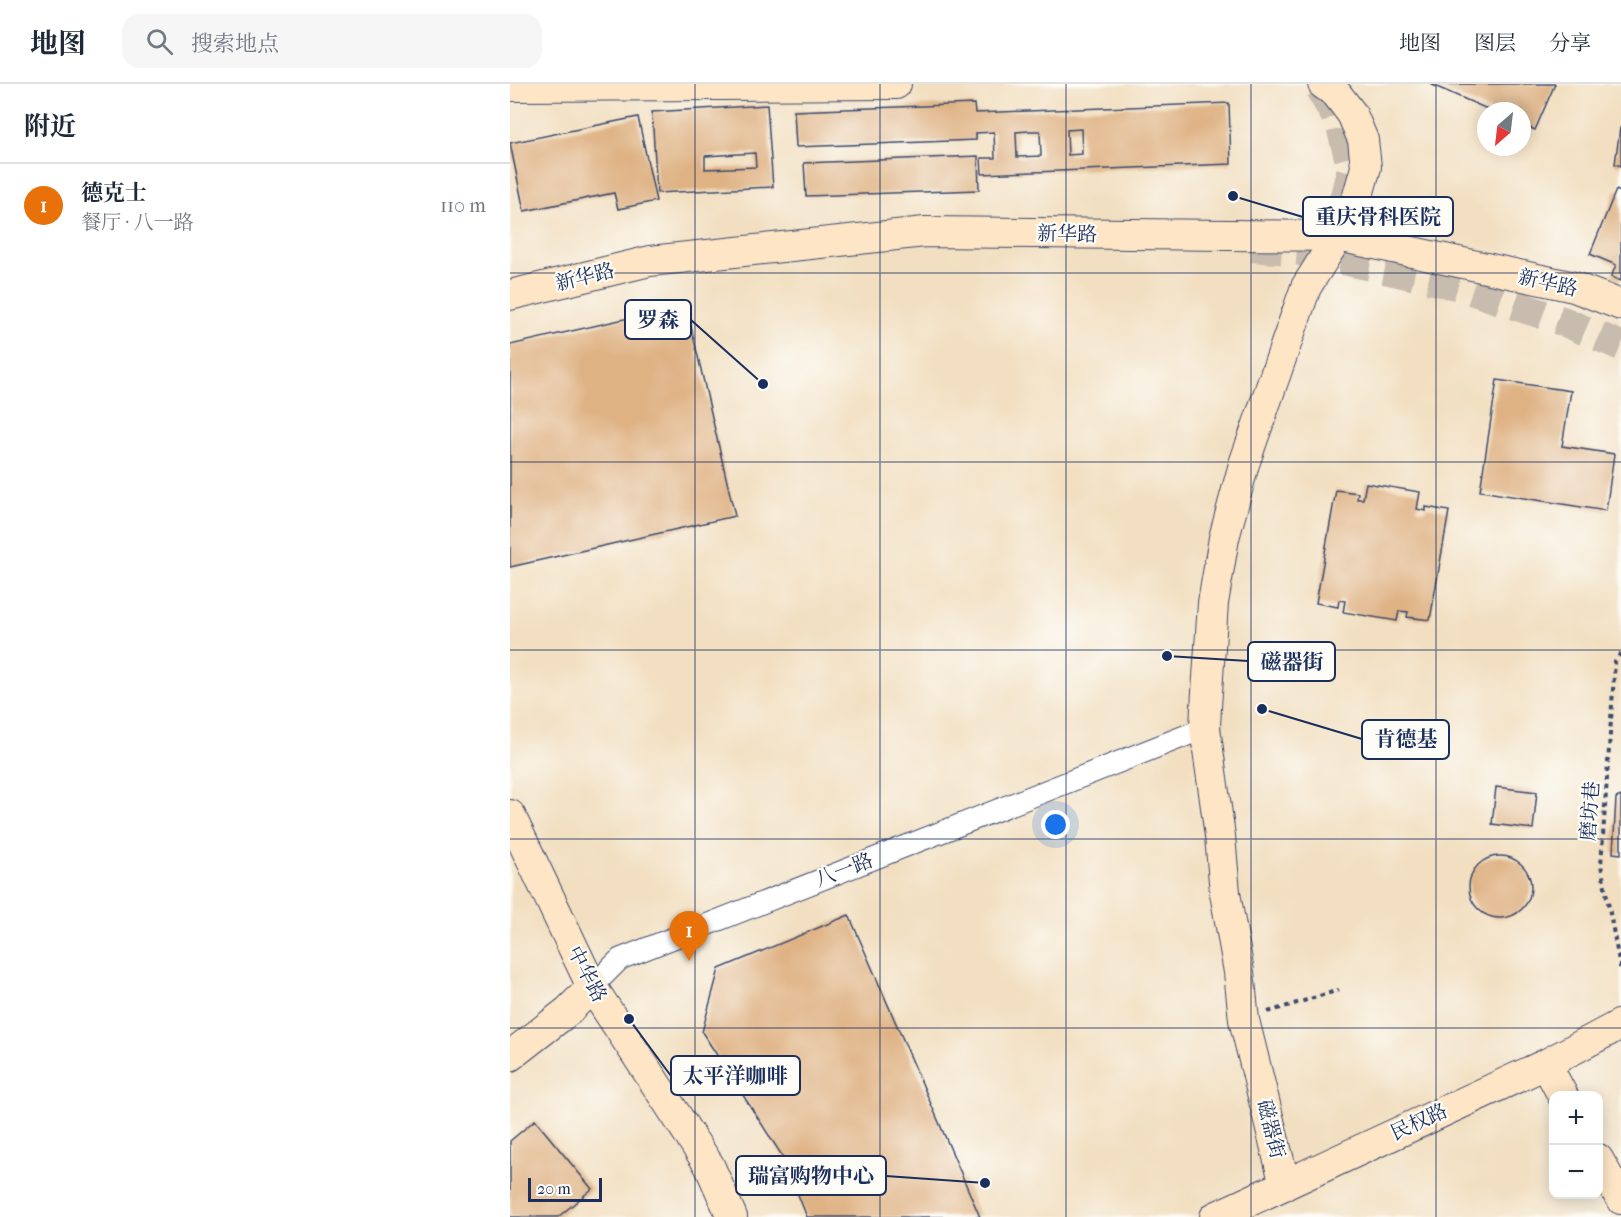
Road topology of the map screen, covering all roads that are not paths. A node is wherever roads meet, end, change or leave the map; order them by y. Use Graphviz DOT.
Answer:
graph roads {
  1 [pos="896,84"];
  2 [pos="1323,84"];
  3 [pos="510,86"];
  4 [pos="1338,236"];
  5 [pos="510,295"];
  6 [pos="1621,305"];
  7 [pos="1205,728"];
  8 [pos="510,815"];
  9 [pos="592,987"];
  10 [pos="1621,1024"];
  11 [pos="510,1056"];
  12 [pos="1546,1064"];
  13 [pos="1561,1091"];
  14 [pos="1603,1166"];
  15 [pos="1285,1185"];
  16 [pos="1621,1199"];
  17 [pos="732,1217"];
  18 [pos="1215,1217"];
  1 -- 3 [label="main road"];
  2 -- 4 [label="main road, 磁器街"];
  4 -- 5 [label="main road, 新华路"];
  4 -- 6 [label="main road, 新华路"];
  4 -- 7 [label="main road, 磁器街"];
  7 -- 9 [label="street, 八一路"];
  7 -- 15 [label="main road, 磁器街"];
  8 -- 9 [label="main road, 中华路"];
  9 -- 11 [label="main road, 八一路"];
  9 -- 17 [label="main road, 中华路"];
  10 -- 12 [label="main road, 民权路"];
  12 -- 13 [label="main road"];
  12 -- 15 [label="main road, 民权路"];
  14 -- 16 [label="main road"];
  15 -- 18 [label="main road, 民权路"];
}
